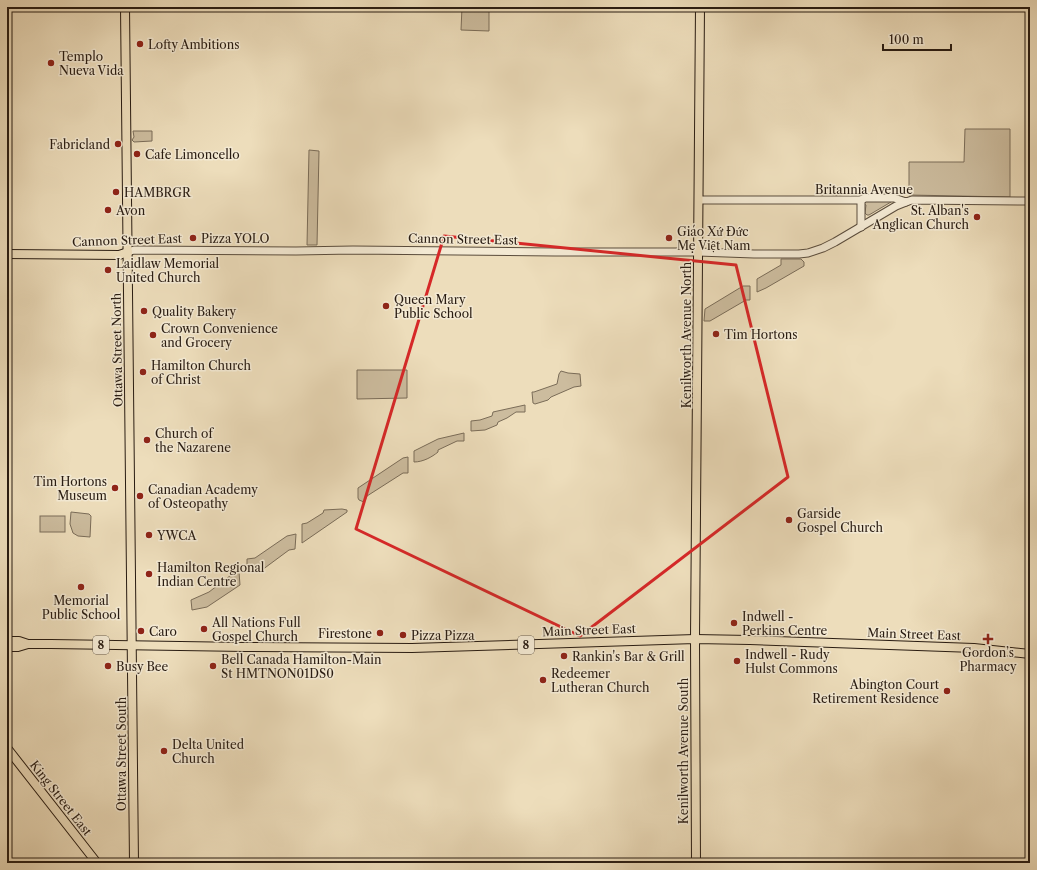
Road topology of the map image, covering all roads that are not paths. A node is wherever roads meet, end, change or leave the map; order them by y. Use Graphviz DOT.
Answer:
graph roads {
  1 [pos="125,7"];
  2 [pos="700,7"];
  3 [pos="699,200"];
  4 [pos="861,200"];
  5 [pos="1030,201"];
  6 [pos="906,202"];
  7 [pos="861,227"];
  8 [pos="128,252"];
  9 [pos="698,252"];
  10 [pos="7,254"];
  11 [pos="695,640"];
  12 [pos="7,641"];
  13 [pos="28,644"];
  14 [pos="132,646"];
  15 [pos="7,647"];
  16 [pos="1030,654"];
  17 [pos="7,748"];
  18 [pos="97,863"];
  19 [pos="134,863"];
  20 [pos="696,863"];
  1 -- 8 [label="main road, Ottawa Street North"];
  2 -- 3 [label="main road, Kenilworth Avenue North"];
  3 -- 4 [label="street, Britannia Avenue"];
  3 -- 9 [label="main road, Kenilworth Avenue North"];
  4 -- 6 [label="street, Britannia Avenue"];
  4 -- 7 [label="street"];
  5 -- 6 [label="street, Britannia Avenue"];
  6 -- 7 [label="street, Cannon Street East"];
  7 -- 9 [label="street, Cannon Street East"];
  8 -- 9 [label="street, Cannon Street East"];
  8 -- 10 [label="main road, Cannon Street East"];
  8 -- 14 [label="main road, Ottawa Street North"];
  9 -- 11 [label="main road, Kenilworth Avenue North"];
  11 -- 14 [label="main road, Main Street East / 8"];
  11 -- 16 [label="main road, Main Street East / 8"];
  11 -- 20 [label="main road, Kenilworth Avenue South"];
  12 -- 13 [label="main road, Main Street East / 8"];
  13 -- 14 [label="main road, Main Street East / 8"];
  13 -- 15 [label="main road, Main Street East / 8"];
  14 -- 19 [label="main road, Ottawa Street South"];
  17 -- 18 [label="main road, King Street East"];
}
